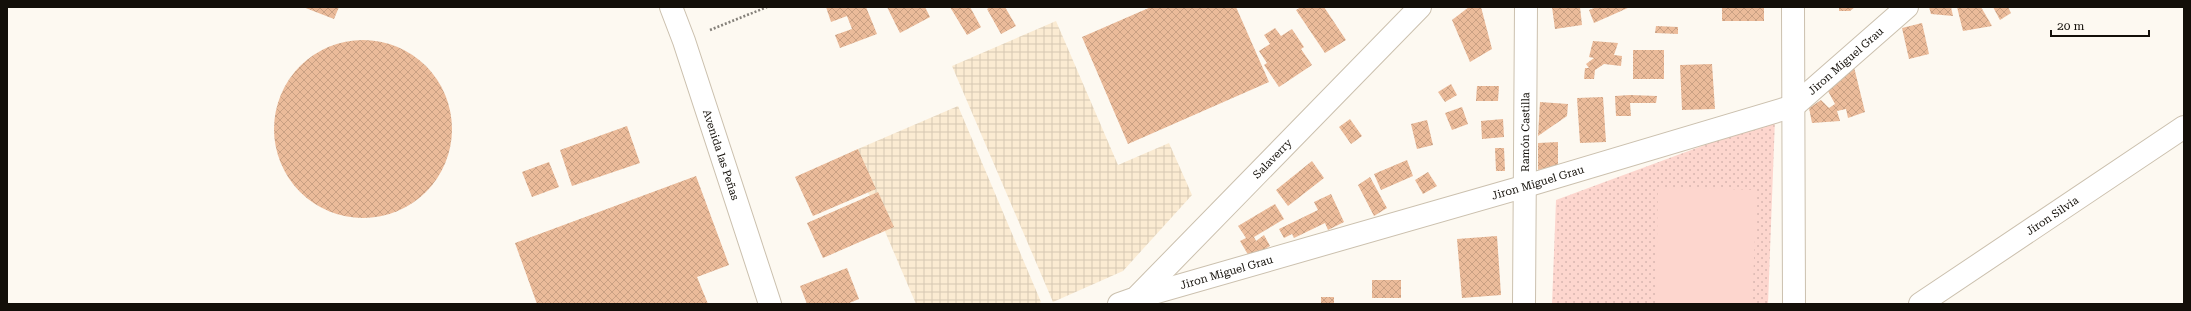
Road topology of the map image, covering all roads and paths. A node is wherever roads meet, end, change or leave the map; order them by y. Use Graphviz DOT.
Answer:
graph roads {
  1 [pos="670,7"];
  2 [pos="767,7"];
  3 [pos="1420,7"];
  4 [pos="1526,7"];
  5 [pos="1793,7"];
  6 [pos="1907,7"];
  7 [pos="684,41"];
  8 [pos="1794,106"];
  9 [pos="2184,127"];
  10 [pos="1526,186"];
  11 [pos="1127,301"];
  12 [pos="770,304"];
  13 [pos="1524,304"];
  14 [pos="1794,304"];
  15 [pos="1920,304"];
  1 -- 7 [label="street, Avenida las Peñas"];
  2 -- 7 [label="path"];
  3 -- 11 [label="street, Salaverry"];
  4 -- 10 [label="street, Ramón Castilla"];
  5 -- 8 [label="street"];
  6 -- 8 [label="street, Jiron Miguel Grau"];
  7 -- 12 [label="street, Avenida las Peñas"];
  8 -- 10 [label="street, Jiron Miguel Grau"];
  8 -- 14 [label="street"];
  9 -- 15 [label="street, Jiron Silvia"];
  10 -- 11 [label="street, Jiron Miguel Grau"];
  10 -- 13 [label="street, Ramón Castilla"];
}
